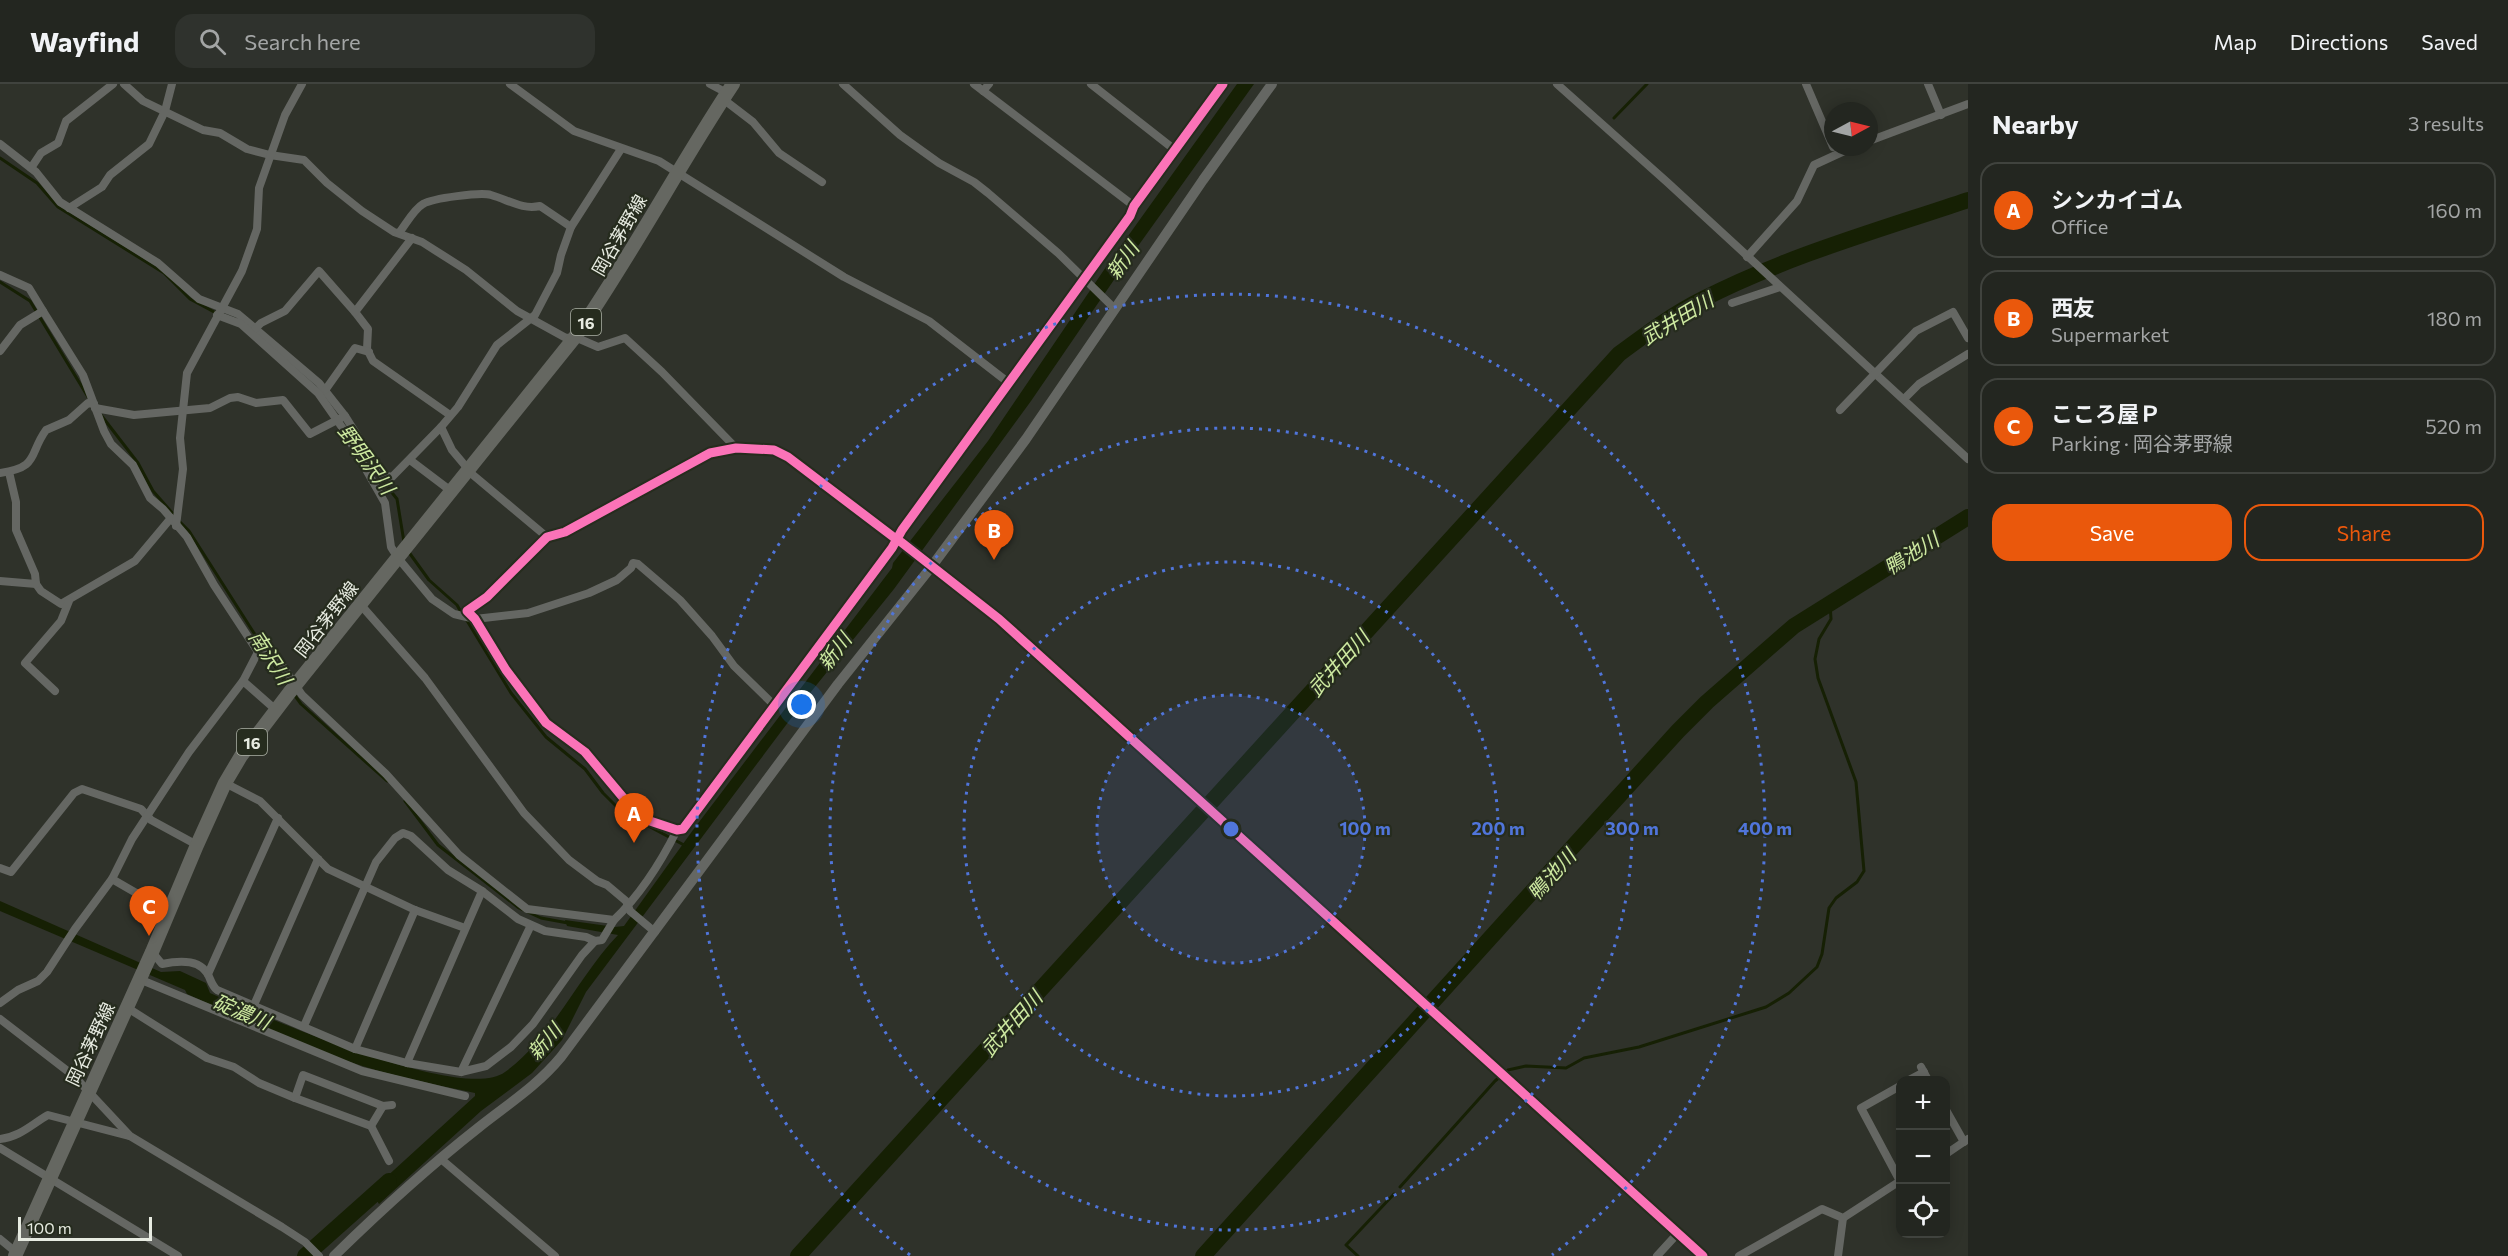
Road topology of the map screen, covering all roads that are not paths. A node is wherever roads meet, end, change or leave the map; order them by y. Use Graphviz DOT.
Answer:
graph roads {
  1 [pos="113,84"];
  2 [pos="124,84"];
  3 [pos="172,84"];
  4 [pos="302,84"];
  5 [pos="510,84"];
  6 [pos="710,84"];
  7 [pos="843,84"];
  8 [pos="974,84"];
  9 [pos="1092,84"];
  10 [pos="1223,84"];
  11 [pos="1272,84"];
  12 [pos="1557,84"];
  13 [pos="1806,84"];
  14 [pos="1928,84"];
  15 [pos="986,88"];
  16 [pos="728,92"];
  17 [pos="1968,104"];
  18 [pos="165,111"];
  19 [pos="1941,115"];
  20 [pos="1824,126"];
  21 [pos="1878,138"];
  22 [pos="0,144"];
  23 [pos="621,149"];
  24 [pos="1175,150"];
  25 [pos="270,155"];
  26 [pos="1825,156"];
  27 [pos="31,168"];
  28 [pos="678,173"];
  29 [pos="822,182"];
  30 [pos="1134,206"];
  31 [pos="69,208"];
  32 [pos="571,227"];
  33 [pos="399,233"];
  34 [pos="412,238"];
  35 [pos="1748,257"];
  36 [pos="0,275"];
  37 [pos="1086,282"];
  38 [pos="1779,286"];
  39 [pos="1732,303"];
  40 [pos="1111,306"];
  41 [pos="43,311"];
  42 [pos="220,311"];
  43 [pos="355,312"];
  44 [pos="529,317"];
  45 [pos="256,328"];
  46 [pos="575,337"];
  47 [pos="1968,338"];
  48 [pos="0,351"];
  49 [pos="369,352"];
  50 [pos="1968,354"];
  51 [pos="1876,374"];
  52 [pos="1009,383"];
  53 [pos="326,389"];
  54 [pos="1904,399"];
  55 [pos="95,406"];
  56 [pos="183,409"];
  57 [pos="1840,410"];
  58 [pos="450,415"];
  59 [pos="345,416"];
  60 [pos="336,420"];
  61 [pos="441,427"];
  62 [pos="357,441"];
  63 [pos="736,448"];
  64 [pos="1968,459"];
  65 [pos="410,460"];
  66 [pos="469,469"];
  67 [pos="4,473"];
  68 [pos="451,491"];
  69 [pos="173,522"];
  70 [pos="547,537"];
  71 [pos="899,540"];
  72 [pos="404,550"];
  73 [pos="928,563"];
  74 [pos="0,580"];
  75 [pos="36,584"];
  76 [pos="69,601"];
  77 [pos="360,604"];
  78 [pos="475,619"];
  79 [pos="258,652"];
  80 [pos="243,681"];
  81 [pos="295,686"];
  82 [pos="55,691"];
  83 [pos="774,705"];
  84 [pos="276,710"];
  85 [pos="225,783"];
  86 [pos="146,816"];
  87 [pos="278,818"];
  88 [pos="677,830"];
  89 [pos="197,845"];
  90 [pos="318,859"];
  91 [pos="0,868"];
  92 [pos="112,879"];
  93 [pos="365,887"];
  94 [pos="482,891"];
  95 [pos="629,909"];
  96 [pos="415,910"];
  97 [pos="169,912"];
  98 [pos="614,920"];
  99 [pos="531,925"];
  100 [pos="465,928"];
  101 [pos="651,929"];
  102 [pos="595,941"];
  103 [pos="150,957"];
  104 [pos="208,974"];
  105 [pos="140,978"];
  106 [pos="0,1003"];
  107 [pos="254,1005"];
  108 [pos="126,1007"];
  109 [pos="0,1019"];
  110 [pos="304,1026"];
  111 [pos="355,1049"];
  112 [pos="407,1063"];
  113 [pos="461,1072"];
  114 [pos="1896,1088"];
  115 [pos="88,1091"];
  116 [pos="465,1096"];
  117 [pos="295,1098"];
  118 [pos="1950,1116"];
  119 [pos="74,1122"];
  120 [pos="371,1126"];
  121 [pos="130,1136"];
  122 [pos="0,1140"];
  123 [pos="1966,1141"];
  124 [pos="0,1148"];
  125 [pos="1950,1151"];
  126 [pos="441,1159"];
  127 [pos="389,1161"];
  128 [pos="1896,1174"];
  129 [pos="50,1176"];
  130 [pos="1896,1184"];
  131 [pos="1843,1218"];
  132 [pos="1678,1233"];
  133 [pos="0,1239"];
  134 [pos="16,1255"];
  135 [pos="318,1255"];
  136 [pos="178,1256"];
  137 [pos="334,1256"];
  138 [pos="555,1256"];
  139 [pos="1657,1256"];
  140 [pos="1703,1256"];
  141 [pos="1739,1256"];
  142 [pos="1838,1256"];
  1 -- 27 [label="street"];
  2 -- 18 [label="street"];
  3 -- 18 [label="street"];
  4 -- 25 [label="street"];
  5 -- 23 [label="street"];
  6 -- 16 [label="street"];
  7 -- 37 [label="street"];
  8 -- 15 [label="street"];
  9 -- 24 [label="street"];
  10 -- 24 [label="street"];
  11 -- 40 [label="street"];
  12 -- 35 [label="street"];
  13 -- 20 [label="street"];
  14 -- 19 [label="street"];
  15 -- 30 [label="street"];
  16 -- 28 [label="main road, 岡谷茅野線 / 16"];
  16 -- 29 [label="street"];
  17 -- 19 [label="street"];
  18 -- 25 [label="street"];
  18 -- 31 [label="street"];
  19 -- 21 [label="street"];
  22 -- 27 [label="street"];
  23 -- 28 [label="street"];
  23 -- 32 [label="street"];
  24 -- 30 [label="street"];
  25 -- 33 [label="street"];
  25 -- 42 [label="street"];
  26 -- 35 [label="street"];
  27 -- 31 [label="street"];
  28 -- 46 [label="main road, 岡谷茅野線 / 16"];
  28 -- 52 [label="street"];
  30 -- 37 [label="street"];
  31 -- 42 [label="street"];
  32 -- 33 [label="street"];
  32 -- 44 [label="street"];
  33 -- 34 [label="street"];
  34 -- 43 [label="street"];
  34 -- 44 [label="street"];
  35 -- 38 [label="street"];
  36 -- 41 [label="street"];
  37 -- 40 [label="street"];
  37 -- 52 [label="street"];
  38 -- 39 [label="street"];
  38 -- 51 [label="street"];
  40 -- 73 [label="street"];
  41 -- 48 [label="street"];
  41 -- 55 [label="street"];
  42 -- 45 [label="street"];
  42 -- 56 [label="street"];
  42 -- 60 [label="street"];
  43 -- 45 [label="street"];
  43 -- 49 [label="street"];
  44 -- 46 [label="street"];
  44 -- 58 [label="street"];
  45 -- 53 [label="street"];
  46 -- 63 [label="street"];
  46 -- 66 [label="main road, 岡谷茅野線 / 16"];
  47 -- 51 [label="street"];
  49 -- 53 [label="street"];
  49 -- 58 [label="street"];
  50 -- 54 [label="street"];
  51 -- 54 [label="street"];
  51 -- 57 [label="street"];
  52 -- 71 [label="street"];
  53 -- 59 [label="street"];
  54 -- 64 [label="street"];
  55 -- 56 [label="street"];
  55 -- 67 [label="street"];
  55 -- 69 [label="street"];
  56 -- 60 [label="street"];
  56 -- 69 [label="street"];
  58 -- 61 [label="street"];
  59 -- 60 [label="street"];
  59 -- 62 [label="street"];
  60 -- 62 [label="street"];
  61 -- 65 [label="street"];
  61 -- 66 [label="street"];
  62 -- 65 [label="street"];
  62 -- 72 [label="street"];
  63 -- 70 [label="street"];
  63 -- 71 [label="street"];
  65 -- 68 [label="street"];
  66 -- 68 [label="main road, 岡谷茅野線 / 16"];
  66 -- 70 [label="street"];
  67 -- 75 [label="street"];
  68 -- 72 [label="main road, 岡谷茅野線 / 16"];
  69 -- 76 [label="street"];
  69 -- 79 [label="street"];
  70 -- 78 [label="street"];
  71 -- 73 [label="street"];
  71 -- 83 [label="street"];
  72 -- 77 [label="main road, 岡谷茅野線 / 16"];
  72 -- 78 [label="street"];
  73 -- 101 [label="street"];
  73 -- 132 [label="street"];
  74 -- 75 [label="street"];
  75 -- 76 [label="street"];
  76 -- 82 [label="street"];
  77 -- 81 [label="main road, 岡谷茅野線 / 16"];
  77 -- 95 [label="street"];
  78 -- 83 [label="street"];
  78 -- 88 [label="street"];
  79 -- 80 [label="street"];
  79 -- 81 [label="street"];
  80 -- 84 [label="street"];
  80 -- 86 [label="street"];
  81 -- 84 [label="main road, 岡谷茅野線 / 16"];
  81 -- 98 [label="street"];
  83 -- 88 [label="street"];
  84 -- 85 [label="main road, 岡谷茅野線 / 16"];
  85 -- 87 [label="street"];
  85 -- 89 [label="main road, 岡谷茅野線 / 16"];
  86 -- 89 [label="street"];
  86 -- 91 [label="street"];
  86 -- 92 [label="street"];
  87 -- 90 [label="street"];
  87 -- 104 [label="street"];
  88 -- 95 [label="street"];
  89 -- 97 [label="main road, 岡谷茅野線 / 16"];
  90 -- 93 [label="street"];
  90 -- 107 [label="street"];
  92 -- 97 [label="street"];
  92 -- 106 [label="street"];
  93 -- 94 [label="street"];
  93 -- 96 [label="street"];
  93 -- 110 [label="street"];
  94 -- 99 [label="street"];
  94 -- 100 [label="street"];
  95 -- 98 [label="street"];
  95 -- 101 [label="street"];
  96 -- 100 [label="street"];
  96 -- 111 [label="street"];
  97 -- 103 [label="main road, 岡谷茅野線 / 16"];
  98 -- 102 [label="street"];
  99 -- 102 [label="street"];
  99 -- 113 [label="street"];
  100 -- 112 [label="street"];
  101 -- 126 [label="street"];
  102 -- 113 [label="street"];
  103 -- 104 [label="street"];
  103 -- 105 [label="main road, 岡谷茅野線 / 16"];
  104 -- 107 [label="street"];
  105 -- 108 [label="main road, 岡谷茅野線 / 16"];
  105 -- 116 [label="street"];
  107 -- 110 [label="street"];
  108 -- 115 [label="main road, 岡谷茅野線 / 16"];
  108 -- 117 [label="street"];
  109 -- 115 [label="street"];
  110 -- 111 [label="street"];
  111 -- 112 [label="street"];
  112 -- 113 [label="street"];
  114 -- 128 [label="street"];
  115 -- 119 [label="main road, 岡谷茅野線 / 16"];
  115 -- 121 [label="street"];
  117 -- 120 [label="street"];
  117 -- 120 [label="street"];
  118 -- 123 [label="street"];
  119 -- 121 [label="street"];
  119 -- 122 [label="street"];
  119 -- 129 [label="main road, 岡谷茅野線 / 16"];
  120 -- 127 [label="street"];
  121 -- 135 [label="street"];
  123 -- 125 [label="street"];
  124 -- 129 [label="street"];
  126 -- 137 [label="street"];
  126 -- 138 [label="street"];
  129 -- 134 [label="main road, 岡谷茅野線 / 16"];
  129 -- 136 [label="street"];
  130 -- 131 [label="street"];
  131 -- 141 [label="street"];
  131 -- 142 [label="street"];
  132 -- 139 [label="street"];
  132 -- 140 [label="street"];
  133 -- 134 [label="street"];
}
